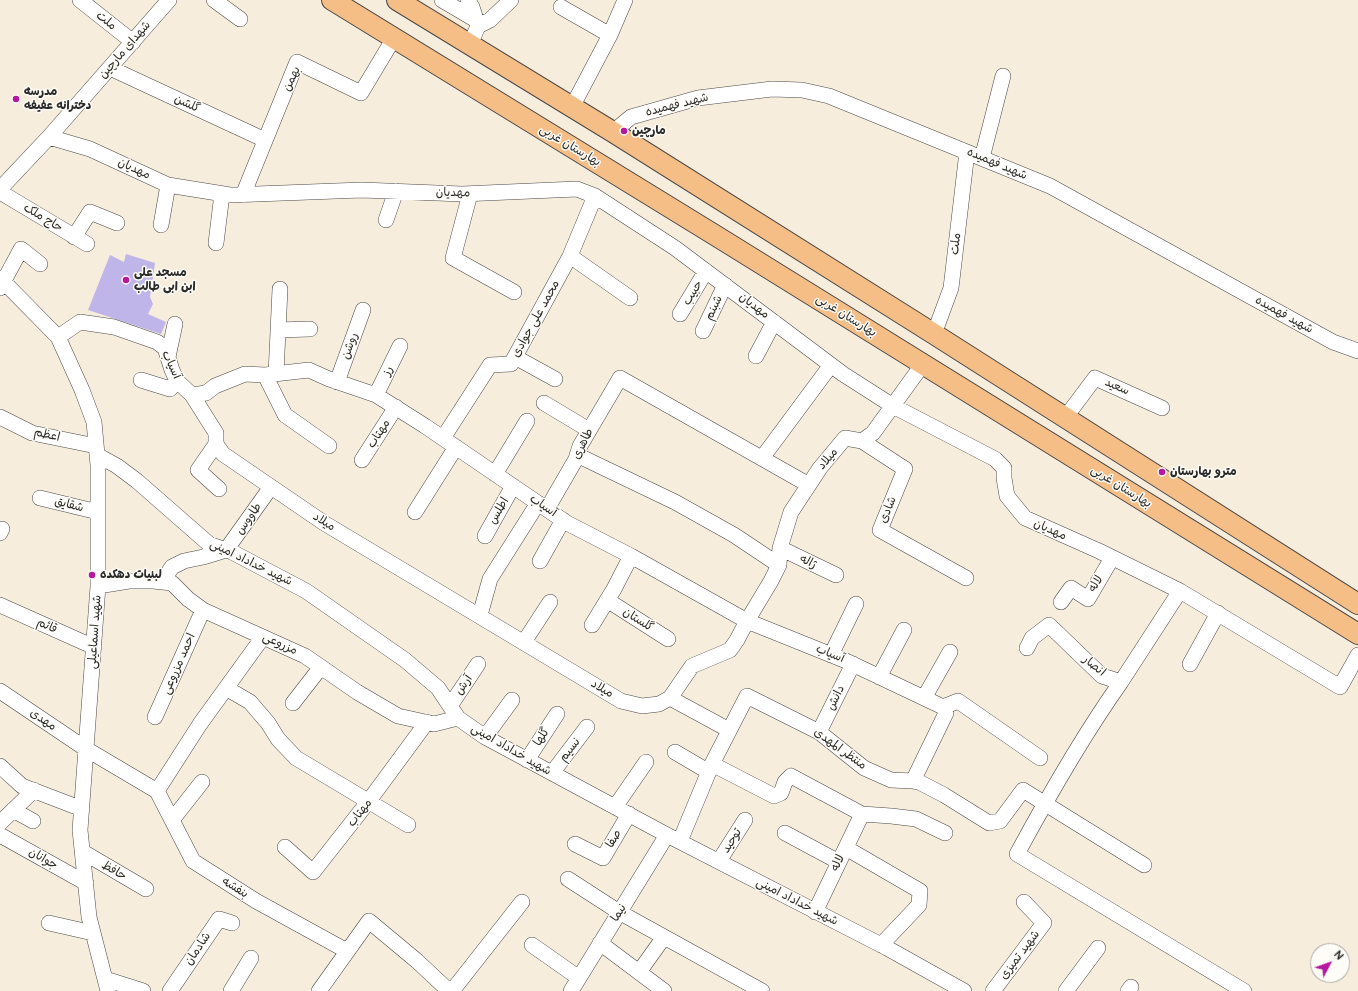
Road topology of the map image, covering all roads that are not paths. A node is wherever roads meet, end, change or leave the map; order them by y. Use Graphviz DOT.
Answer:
graph roads {
  1 [pos="80,0"];
  2 [pos="169,0"];
  3 [pos="214,0"];
  4 [pos="332,0"];
  5 [pos="397,0"];
  6 [pos="442,0"];
  7 [pos="468,0"];
  8 [pos="511,0"];
  9 [pos="625,0"];
  10 [pos="561,7"];
  11 [pos="240,19"];
  12 [pos="430,20"];
  13 [pos="477,23"];
  14 [pos="610,35"];
  15 [pos="394,38"];
  16 [pos="133,42"];
  17 [pos="470,45"];
  18 [pos="110,68"];
  19 [pos="1003,76"];
  20 [pos="572,107"];
  21 [pos="613,132"];
  22 [pos="49,137"];
  23 [pos="265,140"];
  24 [pos="967,152"];
  25 [pos="982,158"];
  26 [pos="168,185"];
  27 [pos="0,189"];
  28 [pos="396,191"];
  29 [pos="0,192"];
  30 [pos="222,194"];
  31 [pos="470,194"];
  32 [pos="243,195"];
  33 [pos="595,196"];
  34 [pos="386,220"];
  35 [pos="117,223"];
  36 [pos="161,225"];
  37 [pos="74,237"];
  38 [pos="216,242"];
  39 [pos="87,244"];
  40 [pos="570,256"];
  41 [pos="40,264"];
  42 [pos="706,271"];
  43 [pos="1,282"];
  44 [pos="724,285"];
  45 [pos="280,289"];
  46 [pos="514,292"];
  47 [pos="630,298"];
  48 [pos="363,310"];
  49 [pos="680,314"];
  50 [pos="774,322"];
  51 [pos="175,324"];
  52 [pos="310,329"];
  53 [pos="278,330"];
  54 [pos="703,331"];
  55 [pos="934,334"];
  56 [pos="58,337"];
  57 [pos="400,346"];
  58 [pos="1358,351"];
  59 [pos="756,356"];
  60 [pos="168,357"];
  61 [pos="515,357"];
  62 [pos="923,364"];
  63 [pos="831,365"];
  64 [pos="271,375"];
  65 [pos="555,379"];
  66 [pos="141,380"];
  67 [pos="177,381"];
  68 [pos="337,382"];
  69 [pos="192,395"];
  70 [pos="376,395"];
  71 [pos="544,402"];
  72 [pos="893,406"];
  73 [pos="396,407"];
  74 [pos="1162,408"];
  75 [pos="0,417"];
  76 [pos="1065,418"];
  77 [pos="527,421"];
  78 [pos="589,430"];
  79 [pos="443,438"];
  80 [pos="862,441"];
  81 [pos="216,444"];
  82 [pos="329,446"];
  83 [pos="456,447"];
  84 [pos="97,450"];
  85 [pos="577,455"];
  86 [pos="762,458"];
  87 [pos="362,460"];
  88 [pos="495,474"];
  89 [pos="809,485"];
  90 [pos="513,486"];
  91 [pos="271,487"];
  92 [pos="219,489"];
  93 [pos="40,498"];
  94 [pos="542,506"];
  95 [pos="98,512"];
  96 [pos="415,512"];
  97 [pos="563,520"];
  98 [pos="485,536"];
  99 [pos="780,548"];
  100 [pos="226,550"];
  101 [pos="631,556"];
  102 [pos="1112,558"];
  103 [pos="1236,558"];
  104 [pos="540,561"];
  105 [pos="779,565"];
  106 [pos="836,575"];
  107 [pos="966,578"];
  108 [pos="162,582"];
  109 [pos="98,586"];
  110 [pos="1333,588"];
  111 [pos="1180,591"];
  112 [pos="607,600"];
  113 [pos="550,602"];
  114 [pos="1061,602"];
  115 [pos="856,604"];
  116 [pos="1358,604"];
  117 [pos="0,605"];
  118 [pos="203,610"];
  119 [pos="1218,614"];
  120 [pos="480,615"];
  121 [pos="747,621"];
  122 [pos="592,625"];
  123 [pos="1356,628"];
  124 [pos="904,630"];
  125 [pos="263,636"];
  126 [pos="668,640"];
  127 [pos="524,642"];
  128 [pos="94,647"];
  129 [pos="1027,648"];
  130 [pos="950,652"];
  131 [pos="831,655"];
  132 [pos="1358,656"];
  133 [pos="478,664"];
  134 [pos="853,664"];
  135 [pos="1190,664"];
  136 [pos="321,667"];
  137 [pos="879,677"];
  138 [pos="1121,682"];
  139 [pos="226,688"];
  140 [pos="0,691"];
  141 [pos="670,698"];
  142 [pos="924,698"];
  143 [pos="512,700"];
  144 [pos="293,703"];
  145 [pos="942,707"];
  146 [pos="454,712"];
  147 [pos="557,714"];
  148 [pos="155,717"];
  149 [pos="427,722"];
  150 [pos="587,727"];
  151 [pos="729,730"];
  152 [pos="819,732"];
  153 [pos="485,737"];
  154 [pos="86,749"];
  155 [pos="675,752"];
  156 [pos="1040,758"];
  157 [pos="526,760"];
  158 [pos="646,762"];
  159 [pos="0,766"];
  160 [pos="711,768"];
  161 [pos="552,773"];
  162 [pos="913,781"];
  163 [pos="202,782"];
  164 [pos="34,790"];
  165 [pos="157,791"];
  166 [pos="368,802"];
  167 [pos="1045,803"];
  168 [pos="615,807"];
  169 [pos="82,809"];
  170 [pos="13,810"];
  171 [pos="629,814"];
  172 [pos="862,814"];
  173 [pos="172,820"];
  174 [pos="744,820"];
  175 [pos="33,821"];
  176 [pos="0,823"];
  177 [pos="408,825"];
  178 [pos="785,833"];
  179 [pos="945,833"];
  180 [pos="0,835"];
  181 [pos="673,838"];
  182 [pos="575,844"];
  183 [pos="285,847"];
  184 [pos="846,848"];
  185 [pos="82,852"];
  186 [pos="719,861"];
  187 [pos="838,862"];
  188 [pos="1144,865"];
  189 [pos="568,879"];
  190 [pos="86,883"];
  191 [pos="146,889"];
  192 [pos="522,902"];
  193 [pos="1024,902"];
  194 [pos="619,912"];
  195 [pos="815,912"];
  196 [pos="48,923"];
  197 [pos="232,923"];
  198 [pos="93,933"];
  199 [pos="664,937"];
  200 [pos="600,943"];
  201 [pos="532,945"];
  202 [pos="881,946"];
  203 [pos="1098,948"];
  204 [pos="348,952"];
  205 [pos="252,958"];
  206 [pos="639,972"];
  207 [pos="579,978"];
  208 [pos="106,985"];
  209 [pos="143,991"];
  210 [pos="170,991"];
  211 [pos="231,991"];
  212 [pos="319,991"];
  213 [pos="449,991"];
  214 [pos="452,991"];
  215 [pos="571,991"];
  216 [pos="664,991"];
  217 [pos="762,991"];
  218 [pos="964,991"];
  219 [pos="993,991"];
  220 [pos="1066,991"];
  221 [pos="1244,991"];
  1 -- 16 [label="street, ملت"];
  2 -- 16 [label="street, شهدای مارچین"];
  3 -- 11 [label="street"];
  4 -- 15 [label="main road, بهارستان غربی"];
  5 -- 12 [label="main road"];
  6 -- 12 [label="street"];
  6 -- 13 [label="street"];
  7 -- 13 [label="street"];
  8 -- 13 [label="street"];
  9 -- 14 [label="street"];
  10 -- 14 [label="street"];
  12 -- 17 [label="main road"];
  13 -- 17 [label="street"];
  14 -- 20 [label="street"];
  15 -- 23 [label="street, بهمن"];
  15 -- 62 [label="main road, بهارستان غربی"];
  16 -- 18 [label="street, شهدای مارچین"];
  17 -- 20 [label="main road"];
  18 -- 22 [label="street, شهدای مارچین"];
  18 -- 23 [label="street, گلشن"];
  19 -- 25 [label="street"];
  20 -- 21 [label="main road"];
  21 -- 24 [label="street, شهید فهمیده"];
  21 -- 55 [label="main road"];
  22 -- 26 [label="street, مهدیان"];
  22 -- 27 [label="street, شهدای مارچین"];
  23 -- 32 [label="street, بهمن"];
  24 -- 25 [label="street, شهید فهمیده"];
  24 -- 55 [label="street, ملت"];
  25 -- 58 [label="street, شهید فهمیده"];
  26 -- 30 [label="street, مهدیان"];
  26 -- 36 [label="street"];
  28 -- 31 [label="street, مهدیان"];
  28 -- 32 [label="street, مهدیان"];
  28 -- 34 [label="street"];
  29 -- 37 [label="street, حاج ملک"];
  30 -- 32 [label="street, مهدیان"];
  30 -- 38 [label="street"];
  31 -- 33 [label="street, مهدیان"];
  31 -- 46 [label="street"];
  33 -- 40 [label="street, محمد علی جوادی"];
  33 -- 42 [label="street, مهدیان"];
  35 -- 37 [label="street"];
  37 -- 39 [label="street, حاج ملک"];
  40 -- 47 [label="street"];
  40 -- 61 [label="street, محمد علی جوادی"];
  41 -- 43 [label="street"];
  42 -- 44 [label="street, مهدیان"];
  42 -- 49 [label="street, حبیب"];
  43 -- 56 [label="street, شهید اسماعیلی"];
  44 -- 50 [label="street, مهدیان"];
  44 -- 54 [label="street, شبنم"];
  45 -- 53 [label="street"];
  48 -- 68 [label="street, روشن"];
  50 -- 59 [label="street"];
  50 -- 63 [label="street, مهدیان"];
  51 -- 60 [label="street"];
  52 -- 53 [label="street"];
  53 -- 64 [label="street"];
  55 -- 76 [label="main road"];
  56 -- 60 [label="street, آسیاب"];
  56 -- 84 [label="street, شهید اسماعیلی"];
  57 -- 70 [label="street, رز"];
  60 -- 67 [label="street, آسیاب"];
  61 -- 65 [label="street"];
  61 -- 79 [label="street, محمد علی جوادی"];
  62 -- 72 [label="street"];
  62 -- 103 [label="main road, بهارستان غربی"];
  63 -- 72 [label="street, مهدیان"];
  63 -- 86 [label="street"];
  64 -- 68 [label="street, آسیاب"];
  64 -- 69 [label="street, آسیاب"];
  64 -- 82 [label="street"];
  66 -- 67 [label="street"];
  67 -- 69 [label="street, آسیاب"];
  68 -- 70 [label="street, آسیاب"];
  69 -- 81 [label="street, میلاد"];
  70 -- 73 [label="street, آسیاب"];
  71 -- 78 [label="street"];
  72 -- 80 [label="street"];
  72 -- 102 [label="street, مهدیان"];
  73 -- 79 [label="street, آسیاب"];
  73 -- 87 [label="street, مهتاب"];
  74 -- 76 [label="street, سعید"];
  75 -- 84 [label="street, اعظم"];
  76 -- 110 [label="main road"];
  77 -- 88 [label="street"];
  78 -- 85 [label="street, طاهری"];
  78 -- 86 [label="street, طاهری"];
  79 -- 83 [label="street, آسیاب"];
  80 -- 89 [label="street, میلاد"];
  80 -- 107 [label="street, شادی"];
  81 -- 91 [label="street, میلاد"];
  81 -- 92 [label="street"];
  83 -- 88 [label="street, آسیاب"];
  83 -- 96 [label="street"];
  84 -- 95 [label="street, شهید اسماعیلی"];
  84 -- 100 [label="street, شهید خداداد امینی"];
  85 -- 94 [label="street, طاهری"];
  85 -- 105 [label="street"];
  86 -- 89 [label="street"];
  88 -- 90 [label="street, آسیاب"];
  89 -- 99 [label="street, میلاد"];
  90 -- 94 [label="street, آسیاب"];
  90 -- 98 [label="street, اطلس"];
  91 -- 100 [label="street, طاووس"];
  91 -- 120 [label="street, میلاد"];
  93 -- 95 [label="street, شقایق"];
  94 -- 97 [label="street, آسیاب"];
  94 -- 120 [label="street, طاهری"];
  95 -- 109 [label="street, شهید اسماعیلی"];
  97 -- 101 [label="street, آسیاب"];
  97 -- 104 [label="street"];
  99 -- 105 [label="street, میلاد"];
  99 -- 106 [label="street, ژاله"];
  100 -- 108 [label="street"];
  100 -- 146 [label="street, شهید خداداد امینی"];
  101 -- 112 [label="street"];
  101 -- 121 [label="street, آسیاب"];
  102 -- 111 [label="street, مهدیان"];
  102 -- 114 [label="street, لاله"];
  103 -- 110 [label="main road"];
  103 -- 123 [label="main road, بهارستان غربی"];
  105 -- 121 [label="street, میلاد"];
  108 -- 109 [label="street, مزروعی"];
  108 -- 118 [label="street, مزروعی"];
  109 -- 128 [label="street, شهید اسماعیلی"];
  110 -- 116 [label="main road"];
  111 -- 119 [label="street, مهدیان"];
  111 -- 138 [label="street, انصار"];
  112 -- 122 [label="street"];
  112 -- 126 [label="street, گلستان"];
  113 -- 127 [label="street"];
  115 -- 131 [label="street"];
  117 -- 128 [label="street, قائم"];
  118 -- 125 [label="street, مزروعی"];
  118 -- 148 [label="street, احمد مزروعی"];
  119 -- 132 [label="street, مهدیان"];
  119 -- 135 [label="street"];
  120 -- 127 [label="street, میلاد"];
  121 -- 131 [label="street, آسیاب"];
  121 -- 141 [label="street, میلاد"];
  124 -- 137 [label="street"];
  125 -- 136 [label="street, مزروعی"];
  125 -- 139 [label="street"];
  127 -- 141 [label="street, میلاد"];
  128 -- 154 [label="street, شهید اسماعیلی"];
  129 -- 138 [label="street, انصار"];
  130 -- 142 [label="street"];
  131 -- 134 [label="street, آسیاب"];
  133 -- 146 [label="street, آرش"];
  134 -- 137 [label="street, آسیاب"];
  134 -- 152 [label="street, دانش"];
  136 -- 144 [label="street"];
  136 -- 149 [label="street, مزروعی"];
  137 -- 142 [label="street, آسیاب"];
  138 -- 167 [label="street"];
  139 -- 165 [label="street"];
  139 -- 166 [label="street"];
  140 -- 154 [label="street, مهدی"];
  141 -- 151 [label="street"];
  142 -- 145 [label="street, آسیاب"];
  143 -- 153 [label="street"];
  145 -- 156 [label="street"];
  145 -- 162 [label="street"];
  146 -- 149 [label="street, مزروعی"];
  146 -- 153 [label="street, شهید خداداد امینی"];
  147 -- 157 [label="street, گلها"];
  149 -- 166 [label="street, مهتاب"];
  150 -- 161 [label="street, نسیم"];
  151 -- 152 [label="street, منتظر المهدی"];
  151 -- 160 [label="street, منتظر المهدی"];
  152 -- 162 [label="street, منتظر المهدی"];
  153 -- 157 [label="street, شهید خداداد امینی"];
  154 -- 165 [label="street, مهدی"];
  154 -- 169 [label="street, شهید اسماعیلی"];
  155 -- 160 [label="street"];
  157 -- 161 [label="street, شهید خداداد امینی"];
  158 -- 168 [label="street"];
  159 -- 164 [label="street"];
  160 -- 172 [label="street"];
  160 -- 181 [label="street, منتظر المهدی"];
  161 -- 168 [label="street, شهید خداداد امینی"];
  162 -- 167 [label="street, منتظر المهدی"];
  163 -- 173 [label="street"];
  164 -- 169 [label="street"];
  164 -- 170 [label="street"];
  165 -- 173 [label="street, بنفشه"];
  166 -- 177 [label="street"];
  166 -- 183 [label="street, مهتاب"];
  167 -- 188 [label="street"];
  167 -- 221 [label="street"];
  168 -- 171 [label="street, شهید خداداد امینی"];
  169 -- 185 [label="street, شهید اسماعیلی"];
  170 -- 175 [label="street"];
  170 -- 176 [label="street"];
  171 -- 181 [label="street, شهید خداداد امینی"];
  171 -- 182 [label="street, صفا"];
  172 -- 179 [label="street"];
  172 -- 184 [label="street, لاله"];
  173 -- 204 [label="street, بنفشه"];
  174 -- 186 [label="street, توحید"];
  178 -- 187 [label="street"];
  180 -- 190 [label="street, جوانان"];
  181 -- 186 [label="street, شهید خداداد امینی"];
  181 -- 194 [label="street, نیما"];
  184 -- 187 [label="street, لاله"];
  184 -- 202 [label="street"];
  185 -- 190 [label="street, شهید اسماعیلی"];
  185 -- 191 [label="street, حافظ"];
  186 -- 195 [label="street, شهید خداداد امینی"];
  187 -- 195 [label="street, لاله"];
  189 -- 194 [label="street"];
  190 -- 198 [label="street, شهید اسماعیلی"];
  192 -- 214 [label="street"];
  193 -- 219 [label="street, شهید تمیزی"];
  194 -- 199 [label="street"];
  194 -- 200 [label="street, نیما"];
  195 -- 202 [label="street, شهید خداداد امینی"];
  196 -- 198 [label="street"];
  197 -- 210 [label="street, شادمان"];
  198 -- 208 [label="street, شهید اسماعیلی"];
  199 -- 206 [label="street"];
  199 -- 217 [label="street"];
  200 -- 206 [label="street"];
  200 -- 207 [label="street, نیما"];
  201 -- 207 [label="street"];
  202 -- 218 [label="street, شهید خداداد امینی"];
  203 -- 220 [label="street"];
  204 -- 212 [label="street"];
  204 -- 213 [label="street"];
  205 -- 211 [label="street"];
  206 -- 216 [label="street"];
  207 -- 215 [label="street, نیما"];
  208 -- 209 [label="street"];
}
